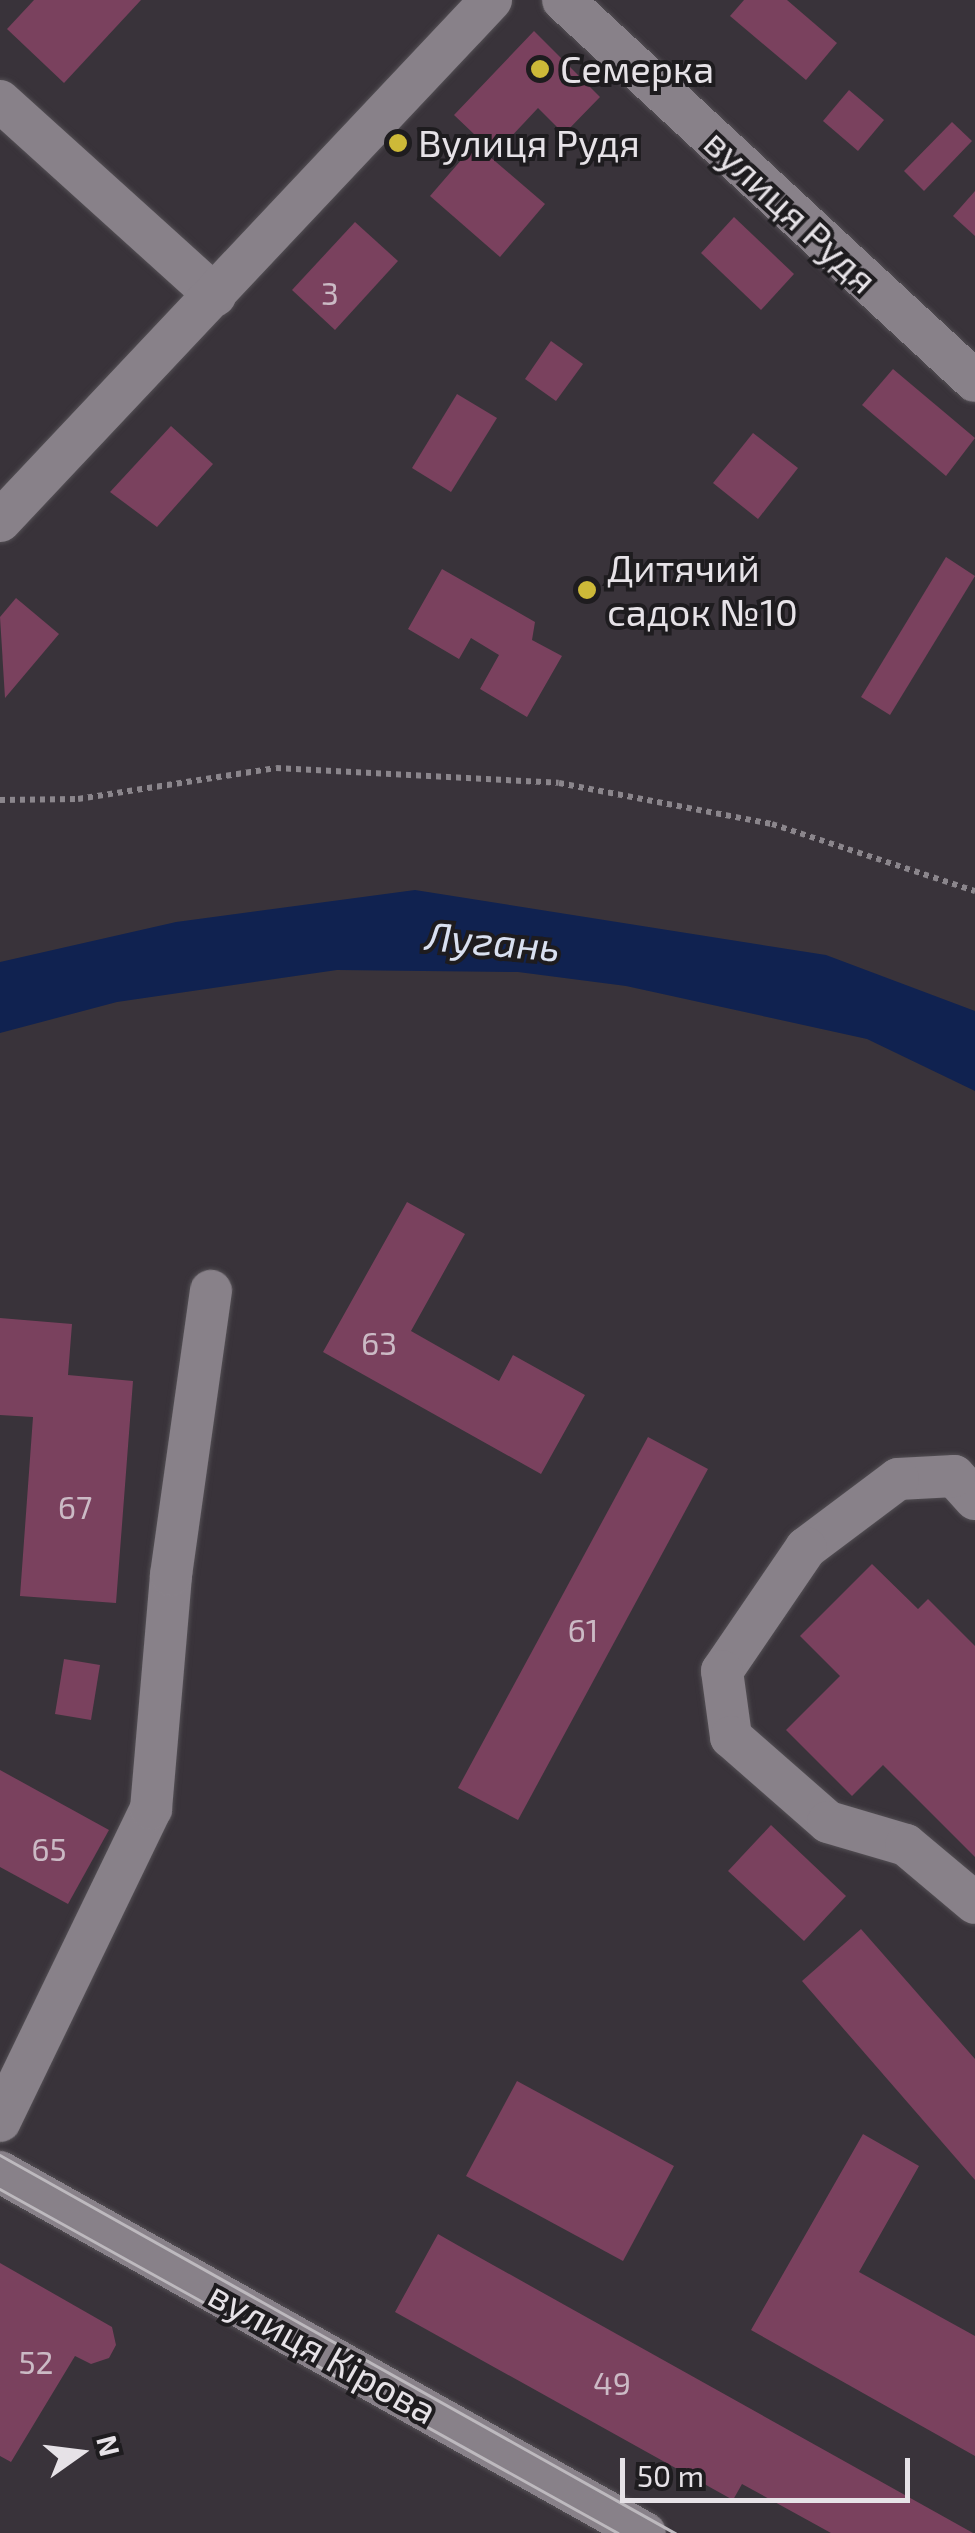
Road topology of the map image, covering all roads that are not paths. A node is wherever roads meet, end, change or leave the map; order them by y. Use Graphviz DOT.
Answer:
graph roads {
  1 [pos="491,0"];
  2 [pos="563,0"];
  3 [pos="0,101"];
  4 [pos="215,295"];
  5 [pos="975,381"];
  6 [pos="0,521"];
  7 [pos="210,1291"];
  8 [pos="975,1499"];
  9 [pos="975,1903"];
  10 [pos="0,2121"];
  11 [pos="0,2172"];
  12 [pos="645,2533"];
  1 -- 4 [label="street"];
  2 -- 5 [label="street, вулиця Рудя"];
  3 -- 4 [label="street"];
  4 -- 6 [label="street"];
  7 -- 10 [label="street"];
  8 -- 9 [label="street"];
  11 -- 12 [label="street, вулиця Кірова"];
}
